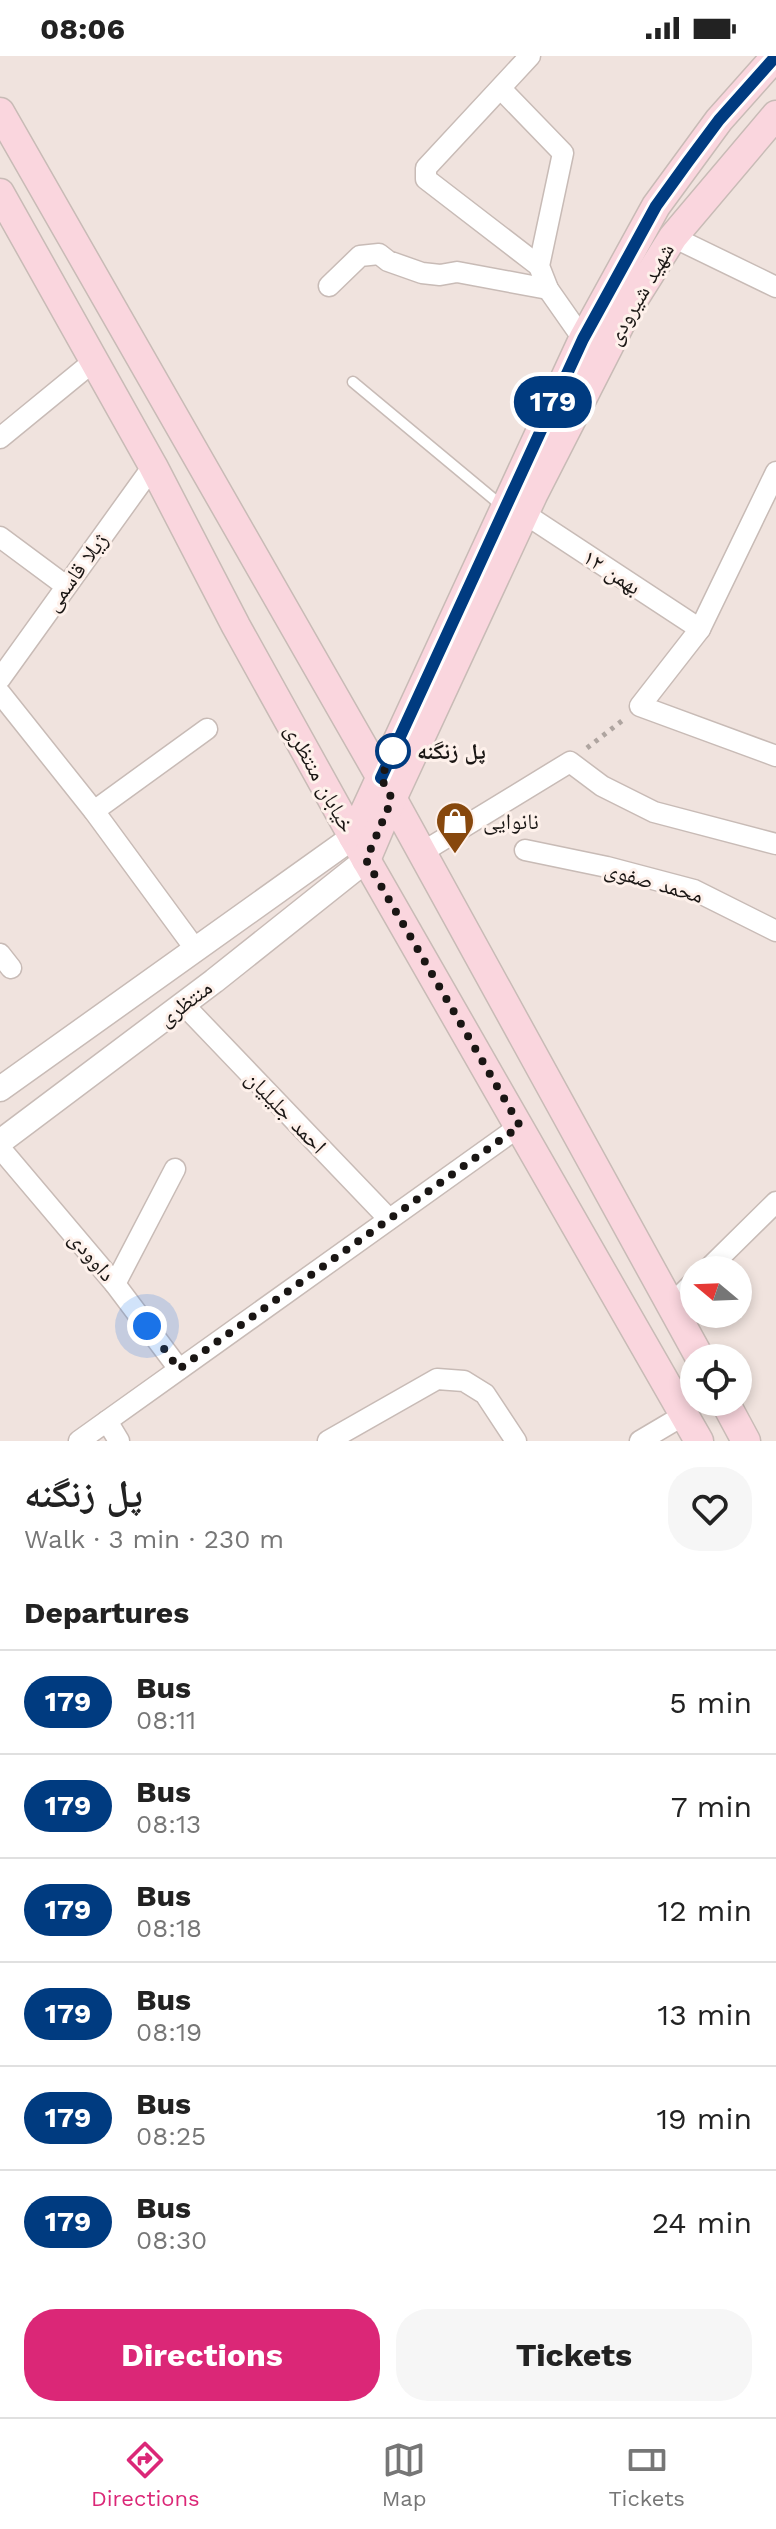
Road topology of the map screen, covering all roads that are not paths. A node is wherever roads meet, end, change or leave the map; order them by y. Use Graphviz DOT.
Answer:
graph roads {
  1 [pos="776,56"];
  2 [pos="520,60"];
  3 [pos="502,90"];
  4 [pos="0,112"];
  5 [pos="776,115"];
  6 [pos="0,193"];
  7 [pos="673,237"];
  8 [pos="539,266"];
  9 [pos="329,286"];
  10 [pos="776,287"];
  11 [pos="548,289"];
  12 [pos="583,339"];
  13 [pos="94,361"];
  14 [pos="353,382"];
  15 [pos="0,438"];
  16 [pos="153,466"];
  17 [pos="776,472"];
  18 [pos="514,510"];
  19 [pos="0,537"];
  20 [pos="66,586"];
  21 [pos="700,629"];
  22 [pos="0,679"];
  23 [pos="0,693"];
  24 [pos="207,729"];
  25 [pos="776,756"];
  26 [pos="386,789"];
  27 [pos="94,811"];
  28 [pos="776,844"];
  29 [pos="360,849"];
  30 [pos="525,850"];
  31 [pos="421,853"];
  32 [pos="776,931"];
  33 [pos="196,950"];
  34 [pos="183,1004"];
  35 [pos="0,1089"];
  36 [pos="520,1126"];
  37 [pos="0,1145"];
  38 [pos="175,1169"];
  39 [pos="776,1202"];
  40 [pos="389,1219"];
  41 [pos="721,1256"];
  42 [pos="115,1284"];
  43 [pos="680,1296"];
  44 [pos="671,1305"];
  45 [pos="692,1344"];
  46 [pos="179,1369"];
  47 [pos="680,1408"];
  48 [pos="682,1416"];
  49 [pos="685,1416"];
  50 [pos="733,1416"];
  51 [pos="107,1421"];
  52 [pos="79,1441"];
  53 [pos="119,1441"];
  54 [pos="328,1441"];
  55 [pos="516,1441"];
  56 [pos="640,1441"];
  57 [pos="699,1441"];
  58 [pos="746,1441"];
  1 -- 12 [label="main road, شهید شیرودی"];
  2 -- 3 [label="street"];
  3 -- 8 [label="street"];
  3 -- 8 [label="street"];
  4 -- 26 [label="main road"];
  5 -- 7 [label="main road, شهید شیرودی"];
  6 -- 13 [label="main road, خیابان منتظری"];
  7 -- 10 [label="street"];
  7 -- 18 [label="main road, شهید شیرودی"];
  8 -- 11 [label="street"];
  9 -- 11 [label="street"];
  11 -- 12 [label="street"];
  12 -- 18 [label="main road, شهید شیرودی"];
  13 -- 15 [label="street"];
  13 -- 16 [label="main road, خیابان منتظری"];
  14 -- 18 [label="lane"];
  16 -- 20 [label="street, ژیلا قاسمی"];
  16 -- 29 [label="main road, خیابان منتظری"];
  17 -- 21 [label="street"];
  18 -- 21 [label="street, ۱۲ بهمن"];
  18 -- 26 [label="main road, شهید شیرودی"];
  19 -- 20 [label="street"];
  20 -- 22 [label="street, ژیلا قاسمی"];
  21 -- 25 [label="street"];
  23 -- 27 [label="street"];
  24 -- 27 [label="street"];
  26 -- 29 [label="main road, شهید شیرودی"];
  26 -- 31 [label="main road"];
  27 -- 33 [label="street"];
  28 -- 31 [label="street"];
  29 -- 33 [label="street, منتظری"];
  29 -- 34 [label="street, منتظری"];
  29 -- 36 [label="main road, خیابان منتظری"];
  30 -- 32 [label="street, محمد صفوی"];
  31 -- 44 [label="main road"];
  33 -- 35 [label="street, منتظری"];
  34 -- 37 [label="street, منتظری"];
  34 -- 40 [label="street, احمد جلیلیان"];
  36 -- 40 [label="street"];
  36 -- 47 [label="main road, خیابان منتظری"];
  37 -- 42 [label="street, داوودی"];
  38 -- 42 [label="street"];
  39 -- 41 [label="street"];
  40 -- 46 [label="street"];
  42 -- 46 [label="street, داوودی"];
  43 -- 44 [label="street"];
  44 -- 45 [label="main road"];
  46 -- 51 [label="street"];
  48 -- 56 [label="street"];
  49 -- 57 [label="main road, خیابان منتظری"];
  50 -- 58 [label="main road"];
  51 -- 52 [label="street"];
  51 -- 53 [label="street"];
  54 -- 55 [label="street"];
}
